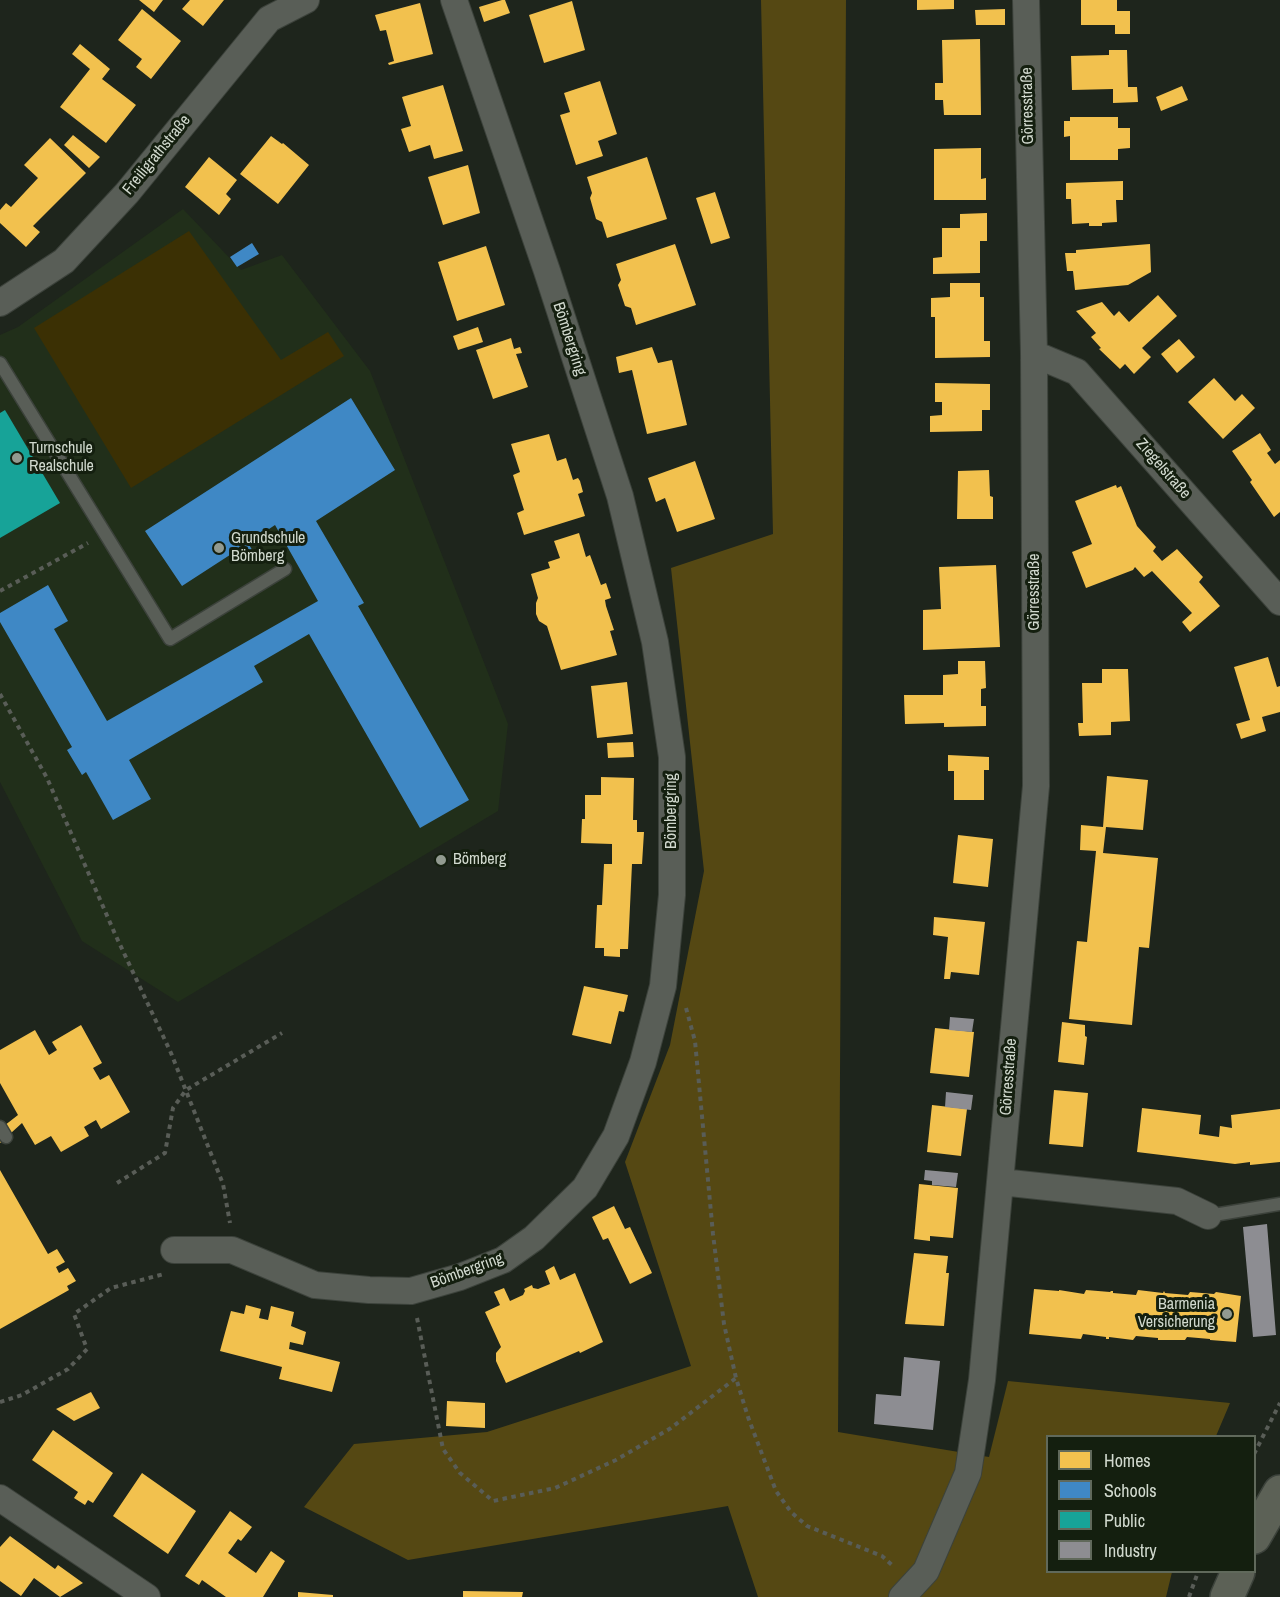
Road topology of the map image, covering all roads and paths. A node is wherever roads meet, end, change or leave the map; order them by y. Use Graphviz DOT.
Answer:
graph roads {
  1 [pos="306,0"];
  2 [pos="454,0"];
  3 [pos="1026,0"];
  4 [pos="0,303"];
  5 [pos="1034,354"];
  6 [pos="0,363"];
  7 [pos="104,534"];
  8 [pos="285,569"];
  9 [pos="0,591"];
  10 [pos="1280,602"];
  11 [pos="0,694"];
  12 [pos="663,986"];
  13 [pos="282,1033"];
  14 [pos="186,1090"];
  15 [pos="1001,1182"];
  16 [pos="117,1183"];
  17 [pos="1280,1204"];
  18 [pos="1208,1216"];
  19 [pos="174,1250"];
  20 [pos="232,1250"];
  21 [pos="411,1291"];
  22 [pos="736,1378"];
  23 [pos="0,1402"];
  24 [pos="1280,1403"];
  25 [pos="1256,1450"];
  26 [pos="1280,1491"];
  27 [pos="0,1498"];
  28 [pos="1256,1533"];
  29 [pos="1198,1573"];
  30 [pos="1238,1573"];
  31 [pos="907,1591"];
  32 [pos="147,1597"];
  33 [pos="1189,1597"];
  34 [pos="1227,1597"];
  1 -- 4 [label="street, Freiligrathstraße"];
  2 -- 12 [label="street, Bömbergring"];
  3 -- 5 [label="street, Görresstraße"];
  5 -- 10 [label="street, Ziegelstraße"];
  5 -- 15 [label="street, Görresstraße"];
  6 -- 7 [label="lane"];
  7 -- 8 [label="lane"];
  7 -- 9 [label="path"];
  11 -- 14 [label="path"];
  12 -- 21 [label="street, Bömbergring"];
  12 -- 22 [label="path"];
  13 -- 14 [label="path"];
  14 -- 16 [label="path"];
  14 -- 20 [label="path"];
  15 -- 18 [label="street"];
  15 -- 31 [label="street, Görresstraße"];
  17 -- 18 [label="lane"];
  19 -- 20 [label="street, Bömbergring"];
  19 -- 23 [label="path"];
  20 -- 21 [label="street, Bömbergring"];
  21 -- 22 [label="path"];
  22 -- 31 [label="path"];
  24 -- 25 [label="path"];
  26 -- 28 [label="main road"];
  27 -- 32 [label="street"];
  29 -- 33 [label="path"];
  30 -- 34 [label="main road"];
}
